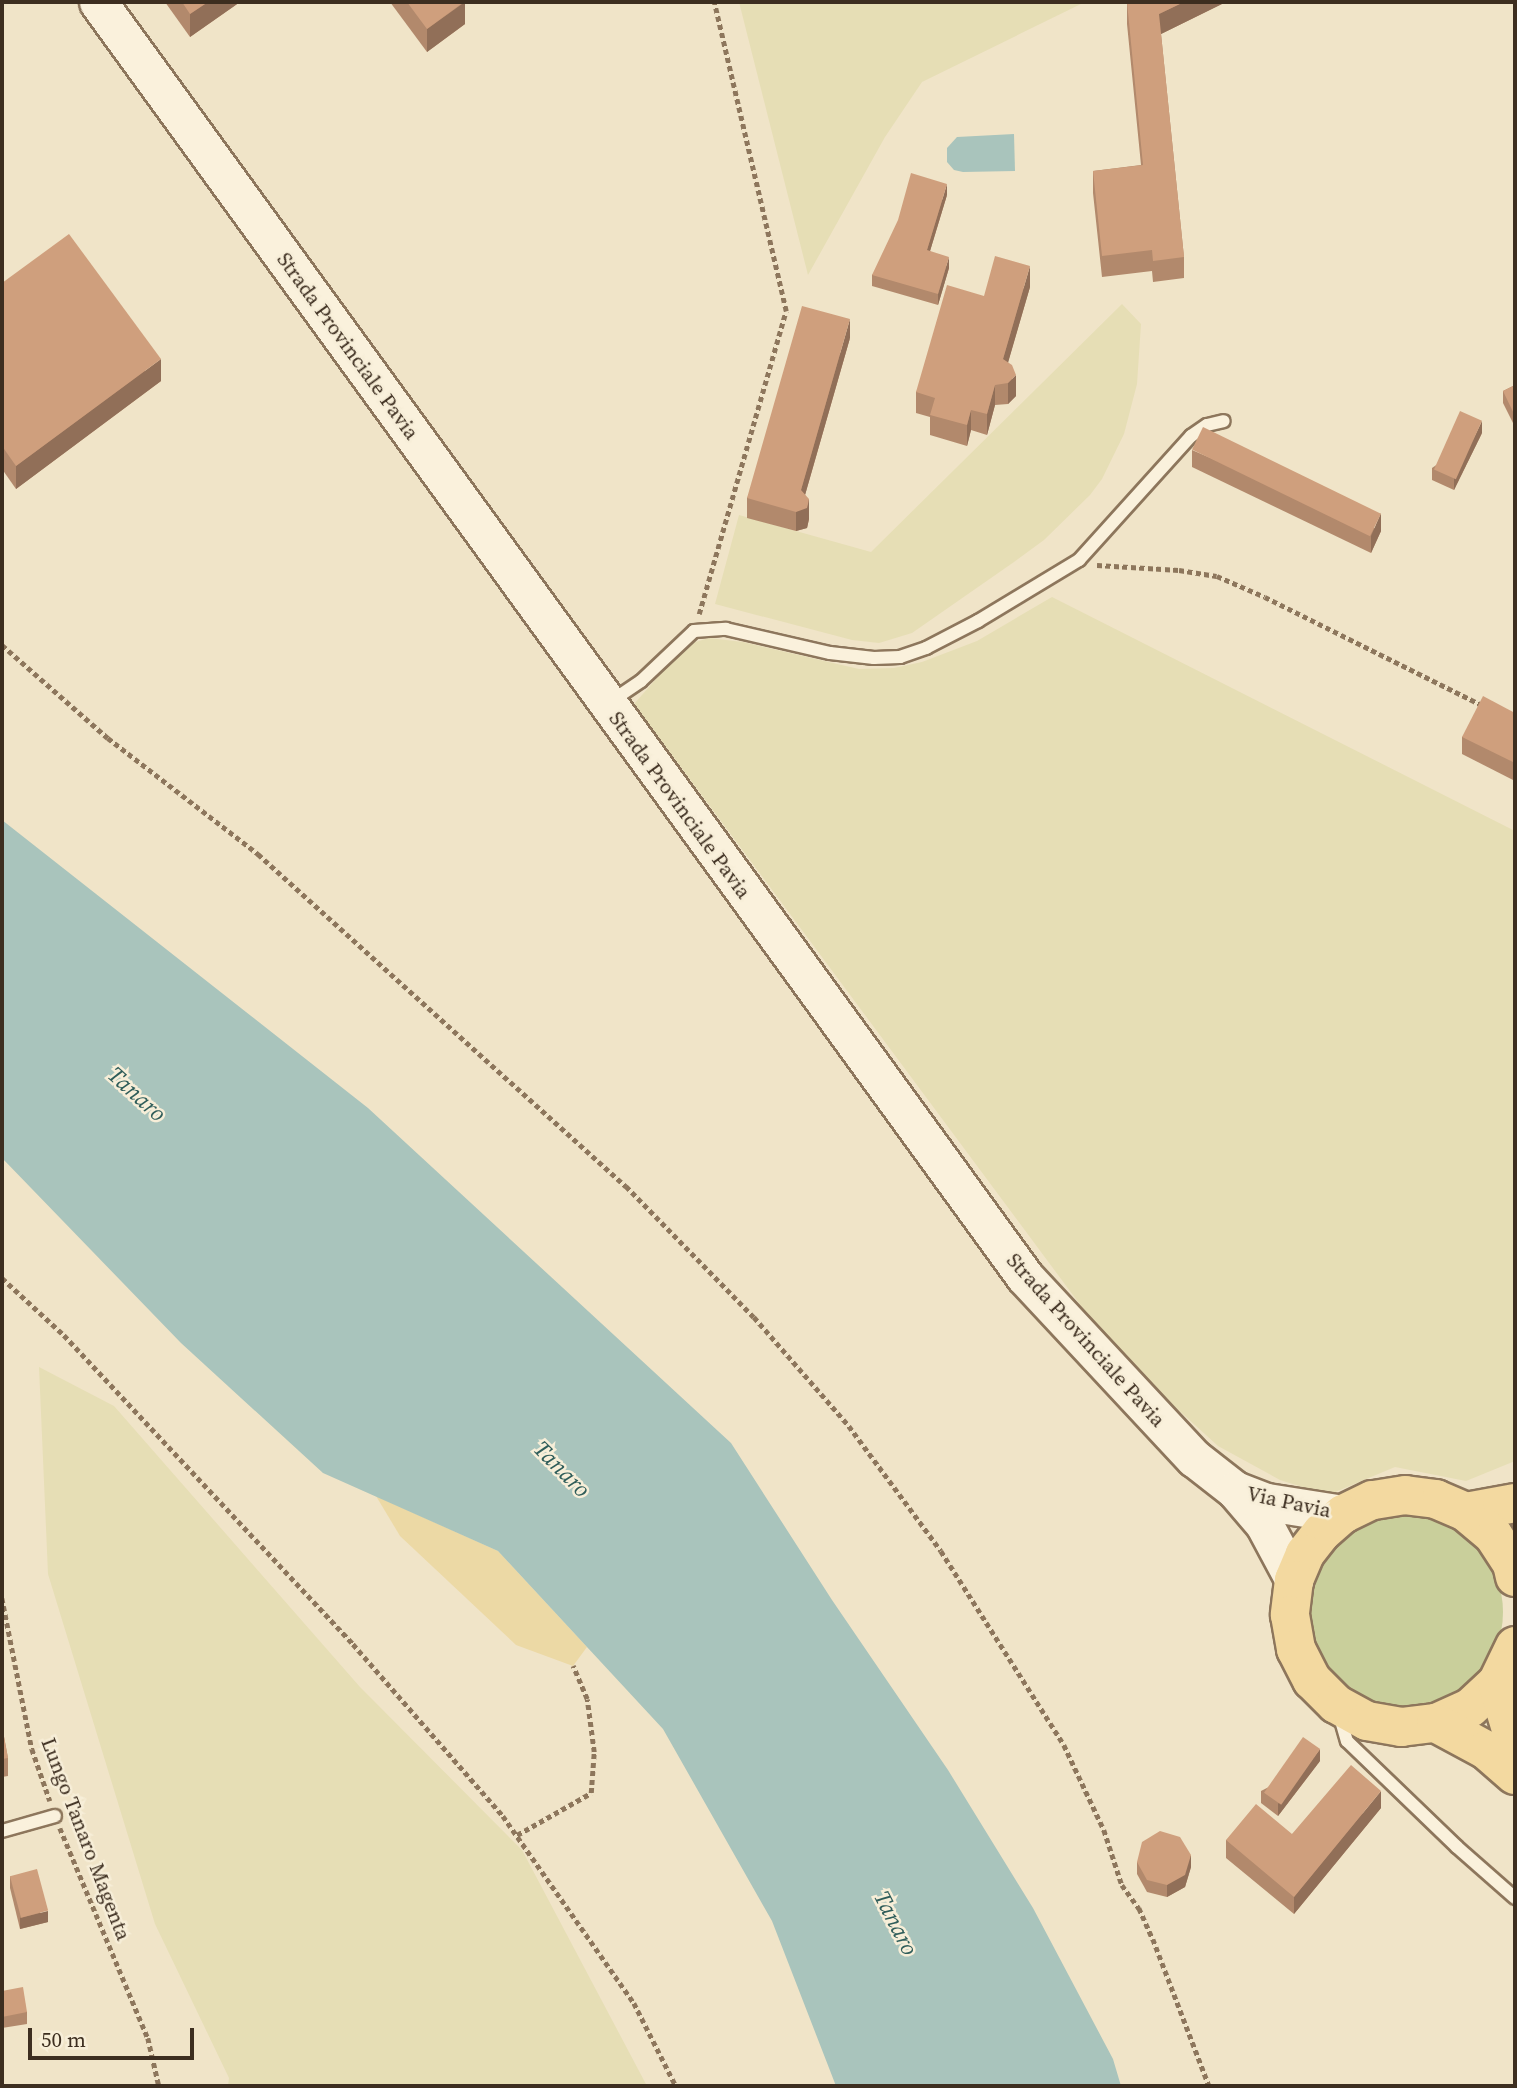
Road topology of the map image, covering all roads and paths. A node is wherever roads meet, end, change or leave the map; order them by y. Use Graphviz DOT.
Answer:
graph roads {
  1 [pos="98,2"];
  2 [pos="714,2"];
  3 [pos="1224,421"];
  4 [pos="1085,564"];
  5 [pos="1056,576"];
  6 [pos="703,601"];
  7 [pos="2,645"];
  8 [pos="606,705"];
  9 [pos="1493,711"];
  10 [pos="2,1278"];
  11 [pos="1235,1490"];
  12 [pos="1515,1503"];
  13 [pos="1466,1512"];
  14 [pos="1343,1514"];
  15 [pos="1515,1577"];
  16 [pos="1294,1580"];
  17 [pos="2,1598"];
  18 [pos="1515,1646"];
  19 [pos="573,1666"];
  20 [pos="1497,1683"];
  21 [pos="1336,1704"];
  22 [pos="1436,1723"];
  23 [pos="1515,1743"];
  24 [pos="1515,1775"];
  25 [pos="55,1816"];
  26 [pos="2,1831"];
  27 [pos="517,1836"];
  28 [pos="1515,1898"];
  29 [pos="159,2086"];
  30 [pos="676,2086"];
  31 [pos="1209,2086"];
  1 -- 8 [label="main road, Strada Provinciale Pavia"];
  2 -- 6 [label="path"];
  3 -- 5 [label="lane"];
  4 -- 5 [label="lane"];
  4 -- 9 [label="path"];
  5 -- 8 [label="lane"];
  7 -- 31 [label="path"];
  8 -- 11 [label="main road, Strada Provinciale Pavia"];
  10 -- 27 [label="path"];
  11 -- 14 [label="main road, Via Pavia"];
  11 -- 16 [label="main road, Strada Provinciale Pavia"];
  12 -- 13 [label="main road"];
  13 -- 14 [label="main road"];
  13 -- 15 [label="main road"];
  14 -- 16 [label="main road"];
  16 -- 21 [label="main road"];
  17 -- 25 [label="path, Lungo Tanaro Magenta"];
  18 -- 20 [label="main road"];
  19 -- 27 [label="path"];
  20 -- 22 [label="main road"];
  20 -- 23 [label="main road"];
  21 -- 22 [label="main road"];
  21 -- 28 [label="lane"];
  22 -- 24 [label="main road"];
  25 -- 26 [label="lane"];
  25 -- 29 [label="path, Lungo Tanaro Magenta"];
  27 -- 30 [label="path"];
}
